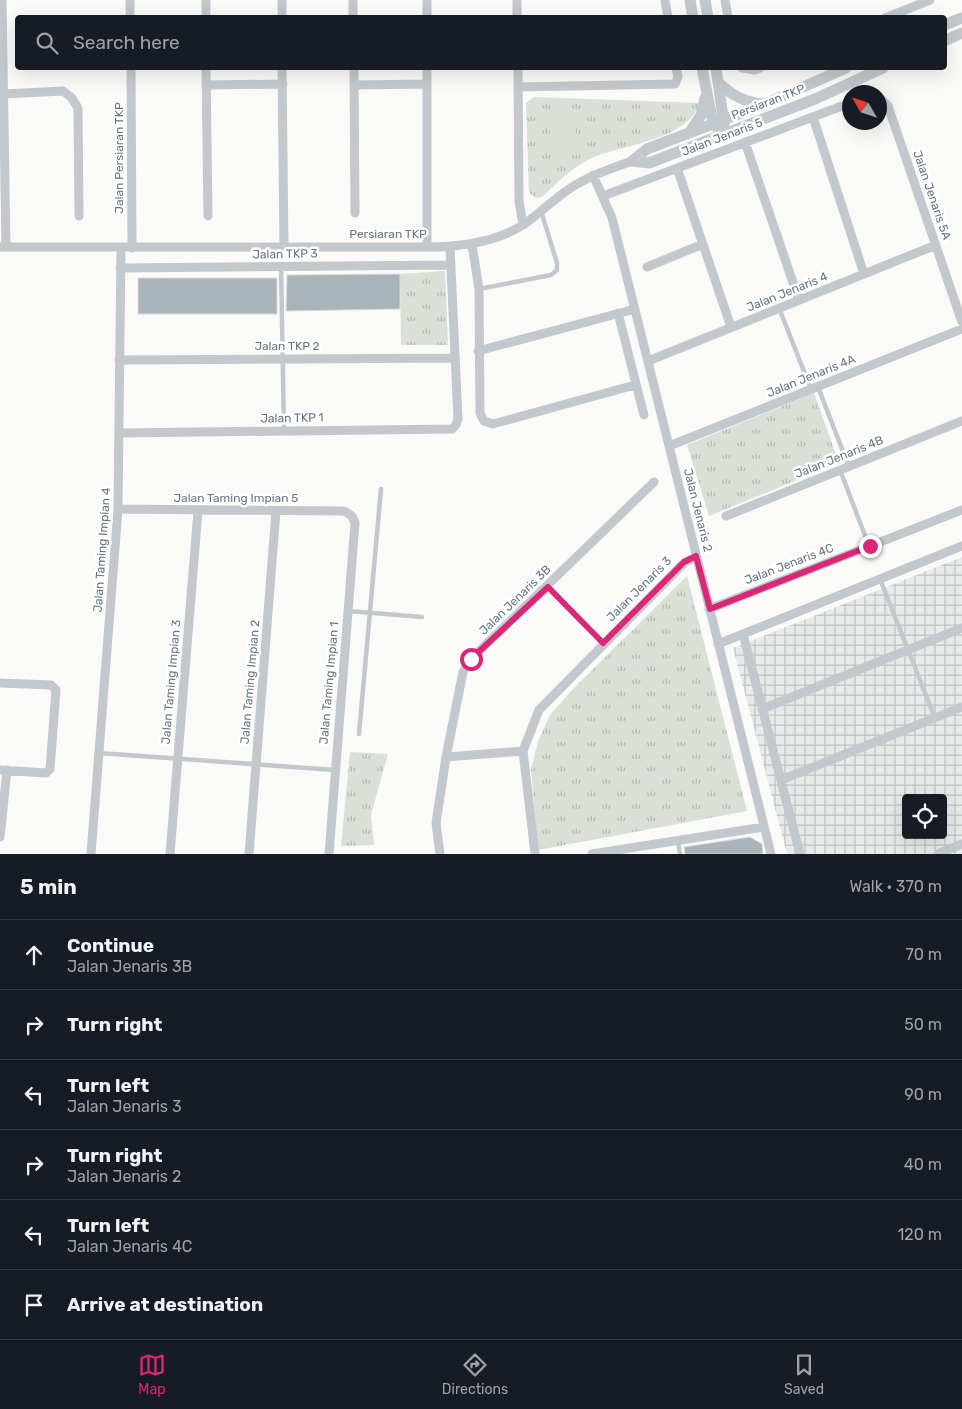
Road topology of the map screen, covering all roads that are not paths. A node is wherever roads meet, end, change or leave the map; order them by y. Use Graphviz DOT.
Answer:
graph roads {
  1 [pos="2,0"];
  2 [pos="130,0"];
  3 [pos="206,0"];
  4 [pos="282,0"];
  5 [pos="353,0"];
  6 [pos="426,0"];
  7 [pos="517,0"];
  8 [pos="665,0"];
  9 [pos="690,0"];
  10 [pos="705,0"];
  11 [pos="725,0"];
  12 [pos="930,0"];
  13 [pos="130,15"];
  14 [pos="206,15"];
  15 [pos="282,15"];
  16 [pos="353,15"];
  17 [pos="427,15"];
  18 [pos="517,15"];
  19 [pos="668,15"];
  20 [pos="692,15"];
  21 [pos="708,15"];
  22 [pos="728,15"];
  23 [pos="892,15"];
  24 [pos="962,18"];
  25 [pos="947,24"];
  26 [pos="962,33"];
  27 [pos="947,40"];
  28 [pos="131,70"];
  29 [pos="206,70"];
  30 [pos="282,70"];
  31 [pos="354,70"];
  32 [pos="427,70"];
  33 [pos="518,70"];
  34 [pos="676,70"];
  35 [pos="702,70"];
  36 [pos="716,70"];
  37 [pos="842,70"];
  38 [pos="879,70"];
  39 [pos="719,83"];
  40 [pos="206,84"];
  41 [pos="283,84"];
  42 [pos="427,84"];
  43 [pos="354,85"];
  44 [pos="518,87"];
  45 [pos="705,89"];
  46 [pos="3,92"];
  47 [pos="766,104"];
  48 [pos="887,105"];
  49 [pos="842,106"];
  50 [pos="813,116"];
  51 [pos="725,119"];
  52 [pos="713,123"];
  53 [pos="690,132"];
  54 [pos="724,134"];
  55 [pos="745,142"];
  56 [pos="632,161"];
  57 [pos="677,168"];
  58 [pos="594,175"];
  59 [pos="603,196"];
  60 [pos="542,211"];
  61 [pos="355,213"];
  62 [pos="79,216"];
  63 [pos="208,216"];
  64 [pos="523,225"];
  65 [pos="703,244"];
  66 [pos="472,245"];
  67 [pos="936,245"];
  68 [pos="3,247"];
  69 [pos="284,247"];
  70 [pos="427,247"];
  71 [pos="450,247"];
  72 [pos="121,248"];
  73 [pos="132,248"];
  74 [pos="450,265"];
  75 [pos="281,267"];
  76 [pos="647,267"];
  77 [pos="120,268"];
  78 [pos="864,274"];
  79 [pos="479,289"];
  80 [pos="799,300"];
  81 [pos="779,308"];
  82 [pos="634,309"];
  83 [pos="618,314"];
  84 [pos="962,320"];
  85 [pos="731,327"];
  86 [pos="962,329"];
  87 [pos="478,350"];
  88 [pos="455,358"];
  89 [pos="283,359"];
  90 [pos="119,360"];
  91 [pos="648,361"];
  92 [pos="635,385"];
  93 [pos="814,388"];
  94 [pos="644,415"];
  95 [pos="962,421"];
  96 [pos="284,430"];
  97 [pos="120,433"];
  98 [pos="669,446"];
  99 [pos="849,467"];
  100 [pos="840,470"];
  101 [pos="654,482"];
  102 [pos="381,489"];
  103 [pos="118,509"];
  104 [pos="962,510"];
  105 [pos="198,511"];
  106 [pos="276,511"];
  107 [pos="352,516"];
  108 [pos="726,516"];
  109 [pos="870,546"];
  110 [pos="962,546"];
  111 [pos="696,556"];
  112 [pos="880,579"];
  113 [pos="548,587"];
  114 [pos="710,609"];
  115 [pos="348,611"];
  116 [pos="370,613"];
  117 [pos="422,617"];
  118 [pos="962,628"];
  119 [pos="743,634"];
  120 [pos="603,643"];
  121 [pos="718,644"];
  122 [pos="908,650"];
  123 [pos="0,683"];
  124 [pos="962,707"];
  125 [pos="762,709"];
  126 [pos="935,718"];
  127 [pos="359,734"];
  128 [pos="524,751"];
  129 [pos="99,752"];
  130 [pos="446,757"];
  131 [pos="178,758"];
  132 [pos="256,764"];
  133 [pos="4,770"];
  134 [pos="335,770"];
  135 [pos="781,780"];
  136 [pos="764,827"];
  137 [pos="0,837"];
  138 [pos="678,841"];
  139 [pos="962,844"];
  140 [pos="91,854"];
  141 [pos="170,854"];
  142 [pos="249,854"];
  143 [pos="329,854"];
  144 [pos="440,854"];
  145 [pos="535,854"];
  146 [pos="592,854"];
  147 [pos="680,854"];
  148 [pos="771,854"];
  149 [pos="800,854"];
  150 [pos="938,854"];
  1 -- 46 [label="street"];
  2 -- 13 [label="street"];
  3 -- 14 [label="street"];
  4 -- 15 [label="street"];
  5 -- 16 [label="street"];
  6 -- 17 [label="street"];
  7 -- 18 [label="street"];
  8 -- 19 [label="street"];
  9 -- 20 [label="street"];
  10 -- 21 [label="street"];
  11 -- 22 [label="street"];
  12 -- 23 [label="street"];
  24 -- 25 [label="street"];
  26 -- 27 [label="street"];
  28 -- 73 [label="street, Jalan Persiaran TKP"];
  29 -- 40 [label="street"];
  30 -- 41 [label="street"];
  31 -- 43 [label="street"];
  32 -- 42 [label="street"];
  33 -- 44 [label="street"];
  34 -- 44 [label="street"];
  35 -- 45 [label="street"];
  36 -- 39 [label="street"];
  37 -- 47 [label="street, Persiaran TKP"];
  38 -- 54 [label="street, Persiaran TKP"];
  39 -- 47 [label="street"];
  39 -- 51 [label="street"];
  40 -- 41 [label="street"];
  40 -- 63 [label="street"];
  41 -- 69 [label="street"];
  42 -- 43 [label="street"];
  42 -- 70 [label="street"];
  43 -- 61 [label="street"];
  44 -- 64 [label="street"];
  45 -- 52 [label="street"];
  45 -- 53 [label="street"];
  46 -- 62 [label="street"];
  46 -- 68 [label="street"];
  47 -- 51 [label="street, Persiaran TKP"];
  48 -- 67 [label="street, Jalan Jenaris 5A"];
  49 -- 50 [label="street, Jalan Jenaris 5"];
  50 -- 55 [label="street, Jalan Jenaris 5"];
  50 -- 78 [label="street"];
  51 -- 52 [label="street, Persiaran TKP"];
  51 -- 54 [label="street"];
  52 -- 53 [label="street, Persiaran TKP"];
  52 -- 54 [label="street"];
  53 -- 56 [label="street, Persiaran TKP"];
  54 -- 56 [label="street, Persiaran TKP"];
  55 -- 57 [label="street, Jalan Jenaris 5"];
  55 -- 80 [label="street"];
  56 -- 58 [label="street, Persiaran TKP"];
  57 -- 59 [label="street, Jalan Jenaris 5"];
  57 -- 65 [label="street"];
  58 -- 59 [label="street, Jalan Jenaris 2"];
  58 -- 60 [label="street, Persiaran TKP"];
  59 -- 82 [label="street, Jalan Jenaris 2"];
  60 -- 64 [label="street, Persiaran TKP"];
  60 -- 79 [label="lane"];
  64 -- 66 [label="street, Persiaran TKP"];
  65 -- 76 [label="street"];
  65 -- 85 [label="street"];
  66 -- 71 [label="street, Persiaran TKP"];
  66 -- 79 [label="street"];
  67 -- 78 [label="street, Jalan Jenaris 4"];
  67 -- 84 [label="street, Jalan Jenaris 5A"];
  68 -- 72 [label="street, Persiaran TKP"];
  69 -- 70 [label="street, Persiaran TKP"];
  69 -- 73 [label="street, Persiaran TKP"];
  70 -- 71 [label="street, Persiaran TKP"];
  71 -- 74 [label="street"];
  72 -- 73 [label="street, Persiaran TKP"];
  72 -- 77 [label="street, Jalan Taming Impian 4"];
  74 -- 75 [label="street, Jalan TKP 3"];
  74 -- 88 [label="street"];
  75 -- 77 [label="street, Jalan TKP 3"];
  75 -- 89 [label="lane"];
  77 -- 90 [label="street, Jalan Taming Impian 4"];
  78 -- 80 [label="street, Jalan Jenaris 4"];
  79 -- 87 [label="street"];
  80 -- 81 [label="street, Jalan Jenaris 4"];
  81 -- 85 [label="street, Jalan Jenaris 4"];
  81 -- 93 [label="lane"];
  82 -- 83 [label="street"];
  82 -- 91 [label="street, Jalan Jenaris 2"];
  83 -- 87 [label="street"];
  83 -- 92 [label="street"];
  85 -- 91 [label="street, Jalan Jenaris 4"];
  86 -- 93 [label="street, Jalan Jenaris 4A"];
  87 -- 92 [label="street"];
  88 -- 89 [label="street, Jalan TKP 2"];
  88 -- 96 [label="street, Jalan TKP 1"];
  89 -- 90 [label="street, Jalan TKP 2"];
  89 -- 96 [label="lane"];
  90 -- 97 [label="street, Jalan Taming Impian 4"];
  91 -- 98 [label="street, Jalan Jenaris 2"];
  92 -- 94 [label="street"];
  93 -- 98 [label="street, Jalan Jenaris 4A"];
  93 -- 99 [label="lane"];
  95 -- 99 [label="street, Jalan Jenaris 4B"];
  96 -- 97 [label="street, Jalan TKP 1"];
  97 -- 103 [label="street, Jalan Taming Impian 4"];
  98 -- 111 [label="street, Jalan Jenaris 2"];
  99 -- 100 [label="street, Jalan Jenaris 4B"];
  100 -- 108 [label="street, Jalan Jenaris 4B"];
  100 -- 109 [label="lane"];
  101 -- 113 [label="street, Jalan Jenaris 3B"];
  102 -- 116 [label="lane"];
  103 -- 105 [label="street, Jalan Taming Impian 5"];
  103 -- 129 [label="street, Jalan Taming Impian 4"];
  104 -- 109 [label="street, Jalan Jenaris 4C"];
  105 -- 106 [label="street, Jalan Taming Impian 5"];
  105 -- 131 [label="street, Jalan Taming Impian 3"];
  106 -- 107 [label="street, Jalan Taming Impian 5"];
  106 -- 132 [label="street, Jalan Taming Impian 2"];
  107 -- 115 [label="street, Jalan Taming Impian 1"];
  109 -- 114 [label="street, Jalan Jenaris 4C"];
  110 -- 112 [label="street"];
  111 -- 114 [label="street, Jalan Jenaris 2"];
  111 -- 120 [label="street, Jalan Jenaris 3"];
  112 -- 119 [label="street"];
  112 -- 122 [label="lane"];
  113 -- 120 [label="lane"];
  113 -- 130 [label="street, Jalan Jenaris 3B"];
  114 -- 121 [label="street, Jalan Jenaris 2"];
  115 -- 116 [label="lane"];
  115 -- 134 [label="street, Jalan Taming Impian 1"];
  116 -- 117 [label="lane"];
  116 -- 127 [label="lane"];
  118 -- 122 [label="street"];
  119 -- 121 [label="street"];
  119 -- 125 [label="street"];
  120 -- 128 [label="street, Jalan Jenaris 3"];
  121 -- 136 [label="street, Jalan Jenaris 2"];
  122 -- 125 [label="street"];
  122 -- 126 [label="lane"];
  123 -- 133 [label="street"];
  124 -- 126 [label="street"];
  125 -- 135 [label="street"];
  126 -- 135 [label="street"];
  128 -- 130 [label="street"];
  128 -- 145 [label="street, Jalan Jenaris 3"];
  129 -- 131 [label="lane"];
  129 -- 140 [label="street, Jalan Taming Impian 4"];
  130 -- 144 [label="street, Jalan Jenaris 3B"];
  131 -- 132 [label="lane"];
  131 -- 141 [label="street, Jalan Taming Impian 3"];
  132 -- 134 [label="lane"];
  132 -- 142 [label="street, Jalan Taming Impian 2"];
  133 -- 137 [label="street"];
  134 -- 143 [label="street, Jalan Taming Impian 1"];
  135 -- 149 [label="street"];
  136 -- 138 [label="street"];
  136 -- 148 [label="street, Jalan Jenaris 2"];
  138 -- 146 [label="street"];
  138 -- 147 [label="lane"];
  139 -- 150 [label="street"];
}
